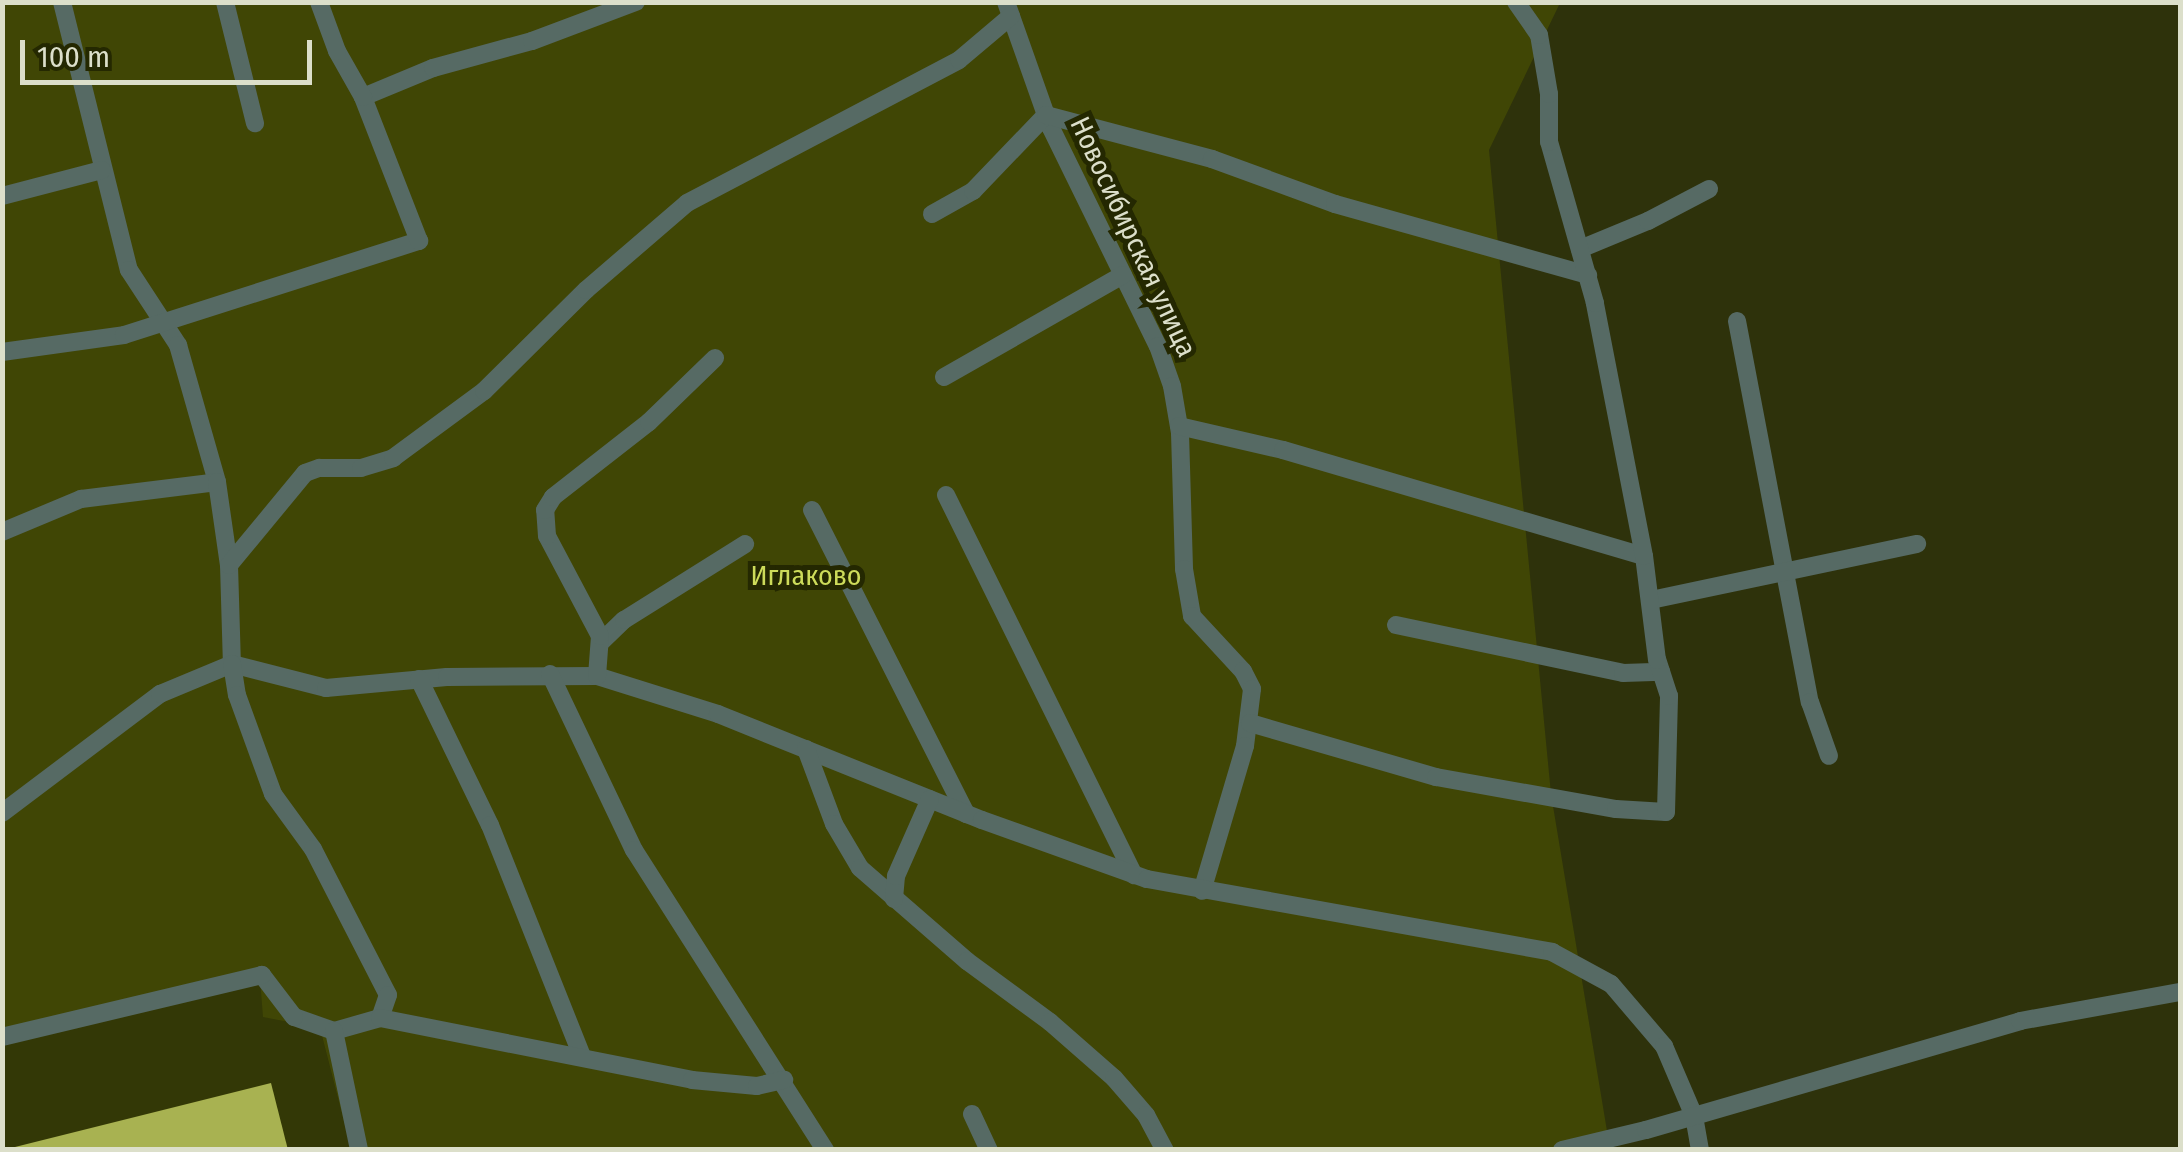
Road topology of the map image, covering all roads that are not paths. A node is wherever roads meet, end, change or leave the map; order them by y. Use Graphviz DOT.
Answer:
graph roads {
  1 [pos="62,2"];
  2 [pos="226,2"];
  3 [pos="319,2"];
  4 [pos="636,2"];
  5 [pos="1516,2"];
  6 [pos="1008,10"];
  7 [pos="363,97"];
  8 [pos="1046,115"];
  9 [pos="255,123"];
  10 [pos="102,170"];
  11 [pos="1708,189"];
  12 [pos="2,196"];
  13 [pos="932,214"];
  14 [pos="1580,249"];
  15 [pos="1122,275"];
  16 [pos="1588,275"];
  17 [pos="1736,321"];
  18 [pos="165,323"];
  19 [pos="2,352"];
  20 [pos="714,358"];
  21 [pos="944,377"];
  22 [pos="1179,426"];
  23 [pos="217,482"];
  24 [pos="946,495"];
  25 [pos="812,510"];
  26 [pos="2,532"];
  27 [pos="745,544"];
  28 [pos="1917,544"];
  29 [pos="1644,556"];
  30 [pos="229,565"];
  31 [pos="1787,573"];
  32 [pos="1651,600"];
  33 [pos="1396,625"];
  34 [pos="602,642"];
  35 [pos="232,664"];
  36 [pos="1661,672"];
  37 [pos="550,674"];
  38 [pos="597,676"];
  39 [pos="419,679"];
  40 [pos="1250,723"];
  41 [pos="806,749"];
  42 [pos="1829,756"];
  43 [pos="930,799"];
  44 [pos="2,813"];
  45 [pos="966,814"];
  46 [pos="1134,874"];
  47 [pos="1202,891"];
  48 [pos="894,899"];
  49 [pos="2180,992"];
  50 [pos="380,1018"];
  51 [pos="334,1031"];
  52 [pos="2,1037"];
  53 [pos="582,1056"];
  54 [pos="784,1080"];
  55 [pos="972,1114"];
  56 [pos="1694,1116"];
  57 [pos="359,1150"];
  58 [pos="825,1150"];
  59 [pos="988,1150"];
  60 [pos="1165,1150"];
  61 [pos="1562,1150"];
  62 [pos="1700,1150"];
  1 -- 10 [label="street"];
  2 -- 9 [label="street"];
  3 -- 7 [label="street"];
  4 -- 7 [label="street"];
  5 -- 14 [label="street"];
  6 -- 8 [label="street, Новосибирская улица"];
  6 -- 30 [label="street"];
  7 -- 18 [label="street"];
  8 -- 13 [label="street"];
  8 -- 15 [label="street, Новосибирская улица"];
  8 -- 16 [label="street"];
  10 -- 12 [label="street"];
  10 -- 18 [label="street"];
  11 -- 14 [label="street"];
  14 -- 16 [label="street"];
  15 -- 21 [label="street"];
  15 -- 22 [label="street, Новосибирская улица"];
  16 -- 29 [label="street"];
  17 -- 31 [label="street"];
  18 -- 19 [label="street"];
  18 -- 23 [label="street"];
  20 -- 34 [label="street"];
  22 -- 29 [label="street"];
  22 -- 40 [label="street, Новосибирская улица"];
  23 -- 26 [label="street"];
  23 -- 30 [label="street"];
  24 -- 46 [label="street"];
  25 -- 45 [label="street"];
  27 -- 34 [label="street"];
  28 -- 31 [label="street"];
  29 -- 32 [label="street"];
  30 -- 35 [label="street"];
  31 -- 32 [label="street"];
  31 -- 42 [label="street"];
  32 -- 36 [label="street"];
  33 -- 36 [label="street"];
  34 -- 38 [label="street"];
  35 -- 39 [label="street"];
  35 -- 44 [label="street"];
  35 -- 50 [label="street"];
  36 -- 40 [label="street"];
  37 -- 38 [label="street"];
  37 -- 39 [label="street"];
  37 -- 54 [label="street"];
  38 -- 41 [label="street"];
  39 -- 53 [label="street"];
  40 -- 47 [label="street, Новосибирская улица"];
  41 -- 43 [label="street"];
  41 -- 48 [label="street"];
  43 -- 45 [label="street"];
  43 -- 48 [label="street"];
  45 -- 46 [label="street"];
  46 -- 47 [label="street"];
  47 -- 56 [label="street"];
  48 -- 60 [label="street"];
  49 -- 56 [label="street"];
  50 -- 51 [label="street"];
  50 -- 53 [label="street"];
  51 -- 52 [label="street"];
  51 -- 57 [label="street"];
  53 -- 54 [label="street"];
  54 -- 58 [label="street"];
  55 -- 59 [label="street"];
  56 -- 61 [label="street"];
  56 -- 62 [label="street"];
}
